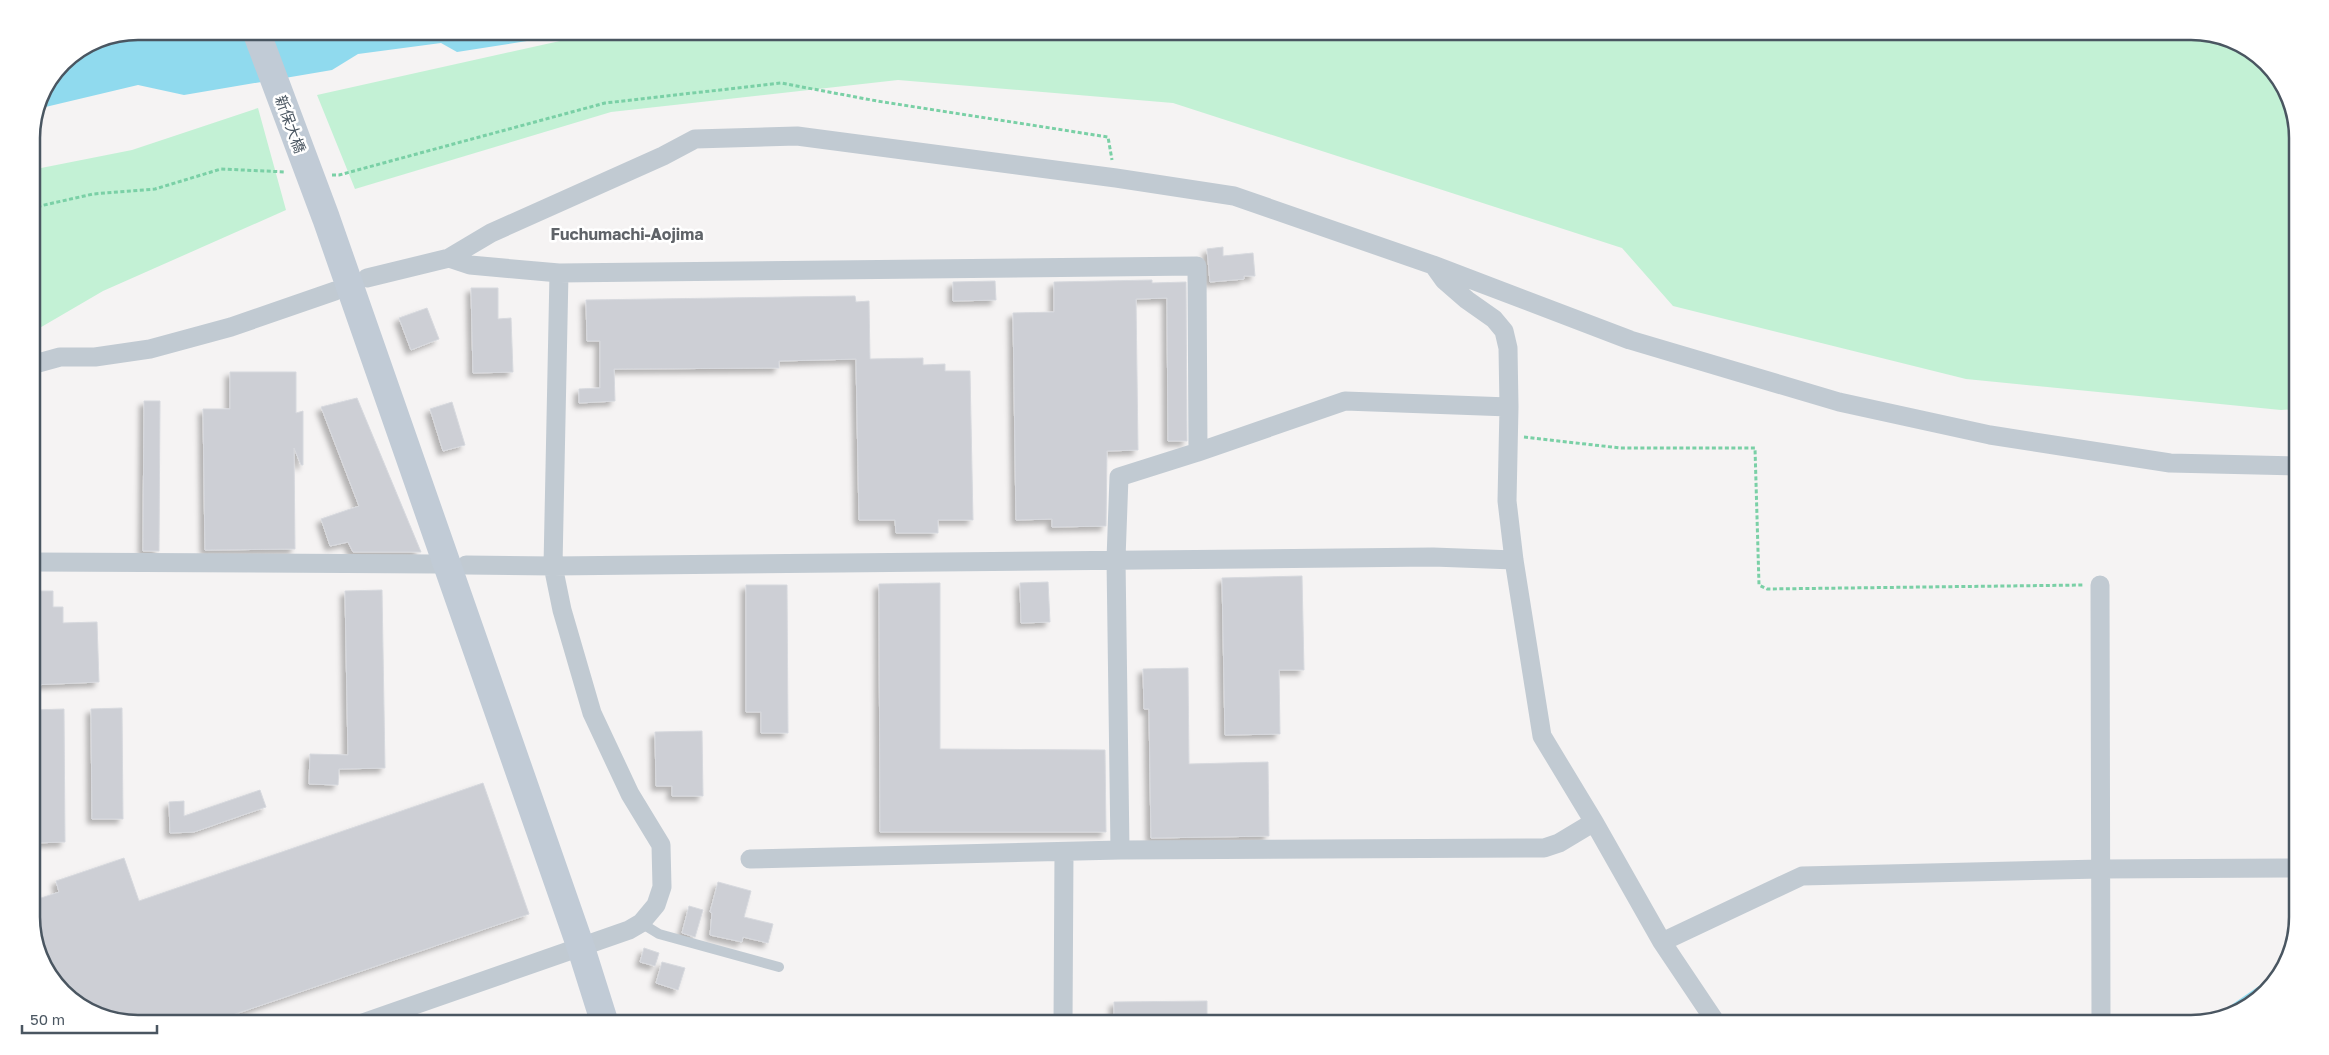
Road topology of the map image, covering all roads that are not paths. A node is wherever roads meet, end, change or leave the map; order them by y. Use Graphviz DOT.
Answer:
graph roads {
  1 [pos="259,40"];
  2 [pos="449,258"];
  3 [pos="1434,265"];
  4 [pos="559,273"];
  5 [pos="367,278"];
  6 [pos="335,291"];
  7 [pos="40,363"];
  8 [pos="1510,407"];
  9 [pos="1198,452"];
  10 [pos="2289,466"];
  11 [pos="1116,559"];
  12 [pos="1514,560"];
  13 [pos="40,562"];
  14 [pos="436,564"];
  15 [pos="466,565"];
  16 [pos="554,566"];
  17 [pos="2100,585"];
  18 [pos="1594,822"];
  19 [pos="1120,850"];
  20 [pos="1064,852"];
  21 [pos="750,859"];
  22 [pos="2289,868"];
  23 [pos="2101,869"];
  24 [pos="641,923"];
  25 [pos="1662,942"];
  26 [pos="581,948"];
  27 [pos="778,967"];
  28 [pos="386,1015"];
  29 [pos="602,1015"];
  30 [pos="1063,1015"];
  31 [pos="1711,1015"];
  32 [pos="2102,1015"];
  1 -- 26 [label="street, 新保大橋"];
  2 -- 3 [label="street"];
  2 -- 4 [label="street"];
  2 -- 5 [label="street"];
  3 -- 8 [label="street"];
  3 -- 10 [label="street"];
  4 -- 9 [label="street"];
  4 -- 16 [label="street"];
  6 -- 7 [label="street"];
  8 -- 9 [label="street"];
  8 -- 12 [label="street"];
  9 -- 11 [label="street"];
  11 -- 12 [label="street"];
  11 -- 16 [label="street"];
  11 -- 19 [label="street"];
  12 -- 18 [label="street"];
  13 -- 14 [label="street"];
  15 -- 16 [label="street"];
  16 -- 24 [label="street"];
  17 -- 23 [label="street"];
  18 -- 19 [label="street"];
  18 -- 25 [label="street"];
  19 -- 20 [label="street"];
  20 -- 21 [label="street"];
  20 -- 30 [label="street"];
  22 -- 23 [label="street"];
  23 -- 25 [label="street"];
  23 -- 32 [label="street"];
  24 -- 26 [label="street"];
  24 -- 27 [label="lane"];
  25 -- 31 [label="street"];
  26 -- 28 [label="street"];
  26 -- 29 [label="street, 新保大橋"];
}
